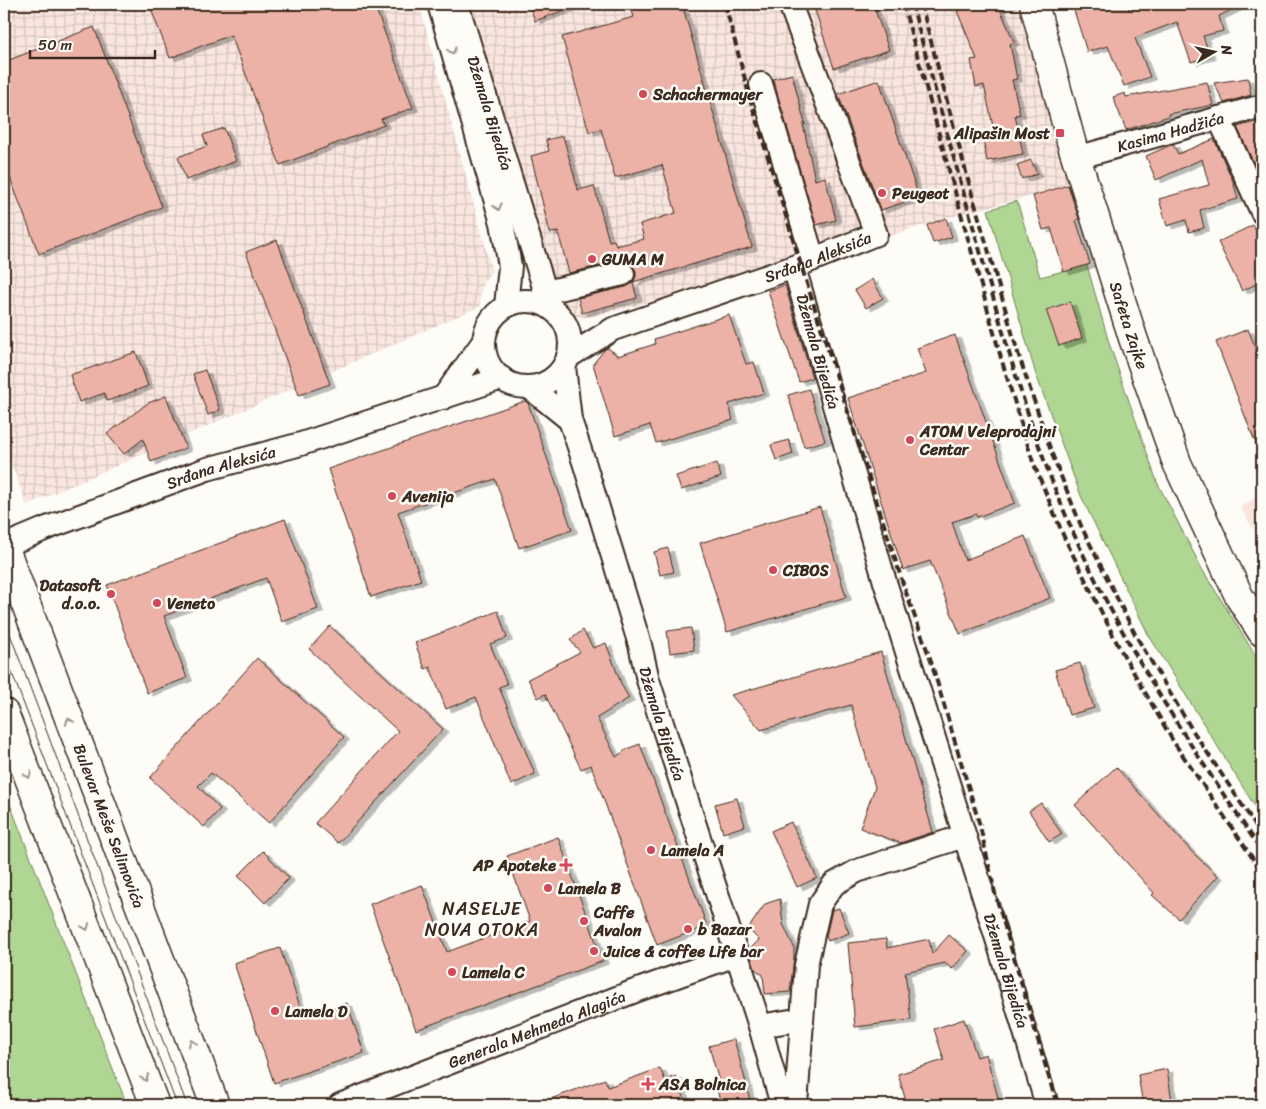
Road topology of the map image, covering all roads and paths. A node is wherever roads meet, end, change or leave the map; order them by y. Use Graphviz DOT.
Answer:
graph roads {
  1 [pos="439,4"];
  2 [pos="457,4"];
  3 [pos="790,4"];
  4 [pos="1034,4"];
  5 [pos="761,84"];
  6 [pos="1262,106"];
  7 [pos="1219,118"];
  8 [pos="1076,158"];
  9 [pos="1262,212"];
  10 [pos="804,263"];
  11 [pos="623,274"];
  12 [pos="548,300"];
  13 [pos="506,306"];
  14 [pos="565,324"];
  15 [pos="613,329"];
  16 [pos="484,341"];
  17 [pos="566,361"];
  18 [pos="502,378"];
  19 [pos="529,387"];
  20 [pos="443,398"];
  21 [pos="570,420"];
  22 [pos="4,546"];
  23 [pos="1262,632"];
  24 [pos="4,713"];
  25 [pos="964,836"];
  26 [pos="736,954"];
  27 [pos="802,1019"];
  28 [pos="760,1026"];
  29 [pos="155,1105"];
  30 [pos="215,1105"];
  31 [pos="340,1105"];
  32 [pos="782,1105"];
  33 [pos="796,1105"];
  34 [pos="1047,1105"];
  1 -- 13 [label="street, Džemala Bijedića, one-way"];
  2 -- 12 [label="street, Džemala Bijedića"];
  3 -- 10 [label="street, Srđana Aleksića"];
  4 -- 8 [label="main road, Safeta Zajke"];
  5 -- 10 [label="street, Džemala Bijedića"];
  6 -- 7 [label="street, Kasima Hadžića"];
  7 -- 8 [label="street, Kasima Hadžića"];
  7 -- 9 [label="street"];
  8 -- 23 [label="main road, Safeta Zajke"];
  10 -- 15 [label="street, Srđana Aleksića"];
  10 -- 25 [label="street, Džemala Bijedića"];
  11 -- 12 [label="street"];
  12 -- 13 [label="street"];
  12 -- 14 [label="street"];
  13 -- 16 [label="street"];
  14 -- 15 [label="street, Srđana Aleksića"];
  14 -- 17 [label="street"];
  15 -- 17 [label="street, Srđana Aleksića"];
  16 -- 18 [label="street"];
  16 -- 20 [label="street"];
  17 -- 19 [label="street"];
  17 -- 21 [label="street, Džemala Bijedića"];
  18 -- 19 [label="street"];
  18 -- 20 [label="street, Srđana Aleksića"];
  19 -- 21 [label="street"];
  20 -- 22 [label="street, Srđana Aleksića"];
  21 -- 26 [label="street, Džemala Bijedića"];
  30 -- 22 [label="main road, Bulevar Meše Selimovića, one-way"];
  24 -- 29 [label="main road, one-way"];
  25 -- 27 [label="street"];
  25 -- 34 [label="street, Džemala Bijedića"];
  26 -- 28 [label="street, Džemala Bijedića"];
  26 -- 31 [label="street, Generala Mehmeda Alagića"];
  27 -- 28 [label="street"];
  27 -- 33 [label="street"];
  28 -- 32 [label="street, Džemala Bijedića"];
}
